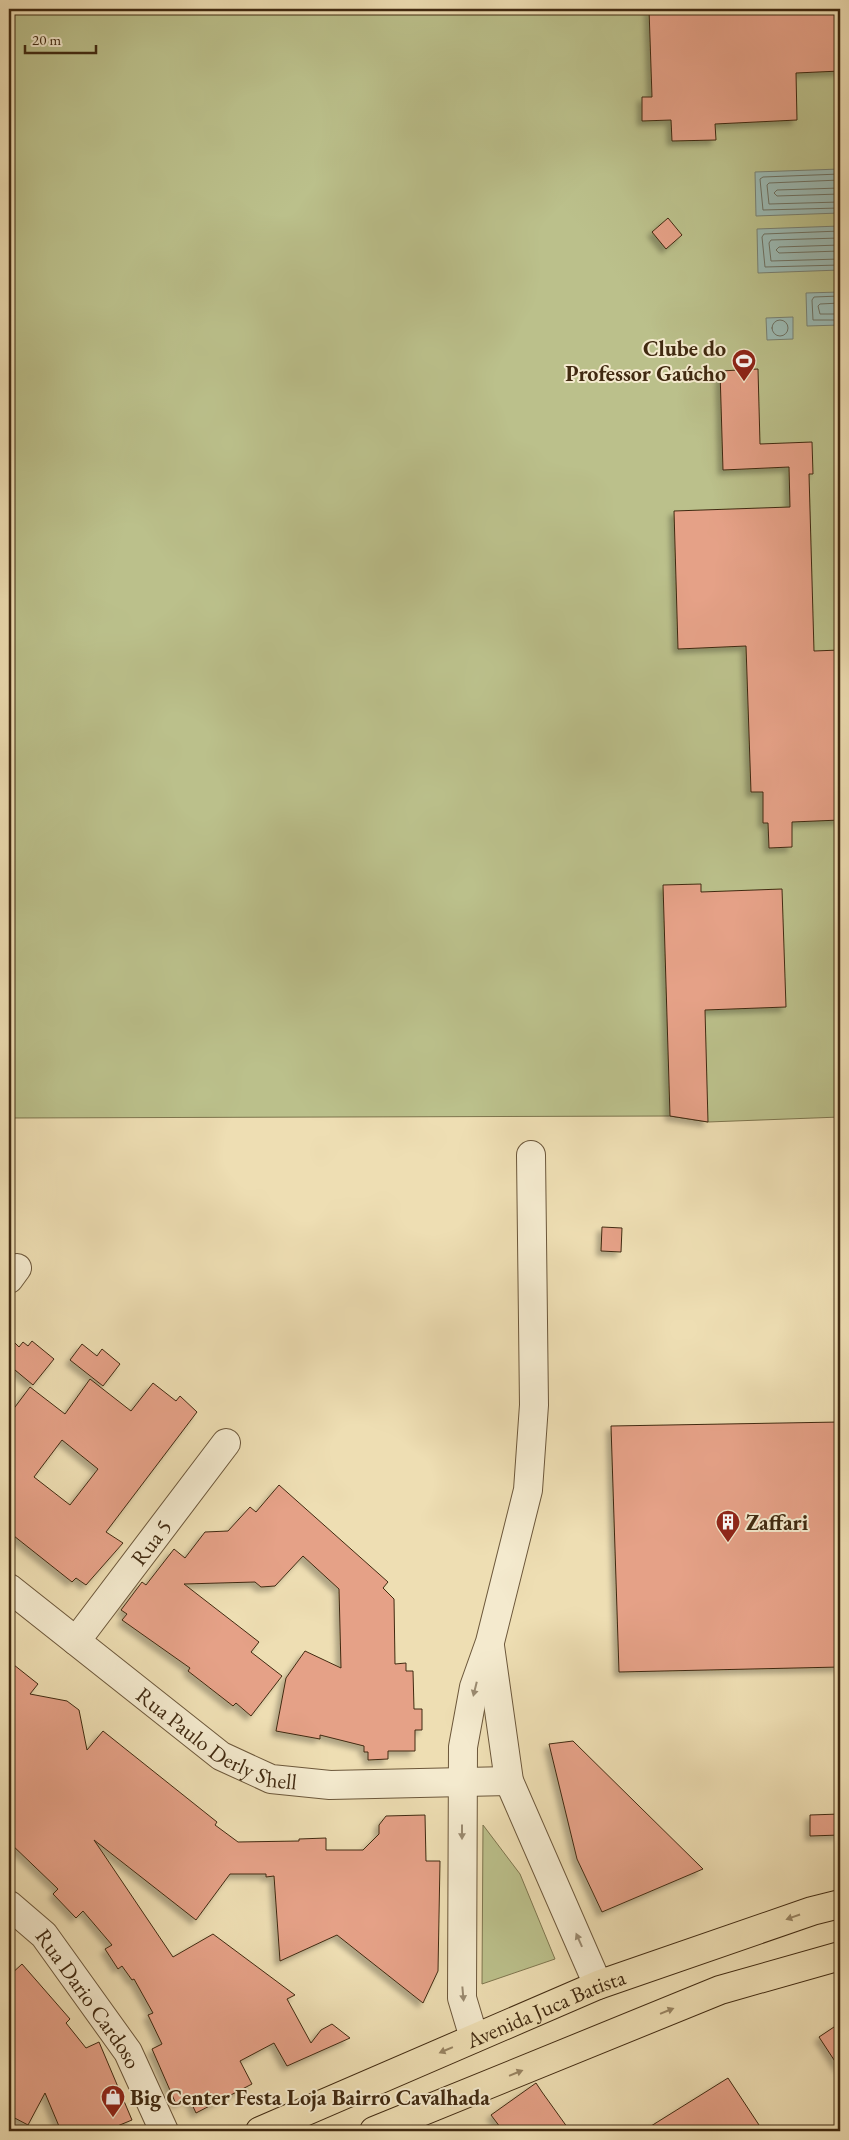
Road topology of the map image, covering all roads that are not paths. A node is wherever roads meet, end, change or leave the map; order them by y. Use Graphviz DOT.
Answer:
graph roads {
  1 [pos="531,1156"];
  2 [pos="226,1444"];
  3 [pos="9,1588"];
  4 [pos="76,1641"];
  5 [pos="490,1642"];
  6 [pos="509,1781"];
  7 [pos="462,1783"];
  8 [pos="840,1904"];
  9 [pos="9,1905"];
  10 [pos="840,1956"];
  11 [pos="598,1984"];
  12 [pos="474,2038"];
  13 [pos="411,2125"];
  14 [pos="164,2131"];
  15 [pos="260,2131"];
  16 [pos="374,2131"];
  1 -- 5 [label="street"];
  2 -- 4 [label="street, Rua 5"];
  3 -- 4 [label="street, Rua Paulo Derly Shell"];
  4 -- 7 [label="street, Rua Paulo Derly Shell"];
  5 -- 6 [label="street"];
  5 -- 7 [label="street, one-way"];
  6 -- 7 [label="street, Rua Paulo Derly Shell"];
  11 -- 6 [label="street, one-way"];
  7 -- 12 [label="street, one-way"];
  8 -- 11 [label="main road, Avenida Juca Batista, one-way"];
  9 -- 14 [label="street, Rua Dario Cardoso"];
  13 -- 10 [label="main road, Avenida Juca Batista, one-way"];
  11 -- 12 [label="main road, Avenida Juca Batista"];
  12 -- 15 [label="main road, Avenida Juca Batista, one-way"];
  13 -- 16 [label="main road, Avenida Juca Batista"];
}
